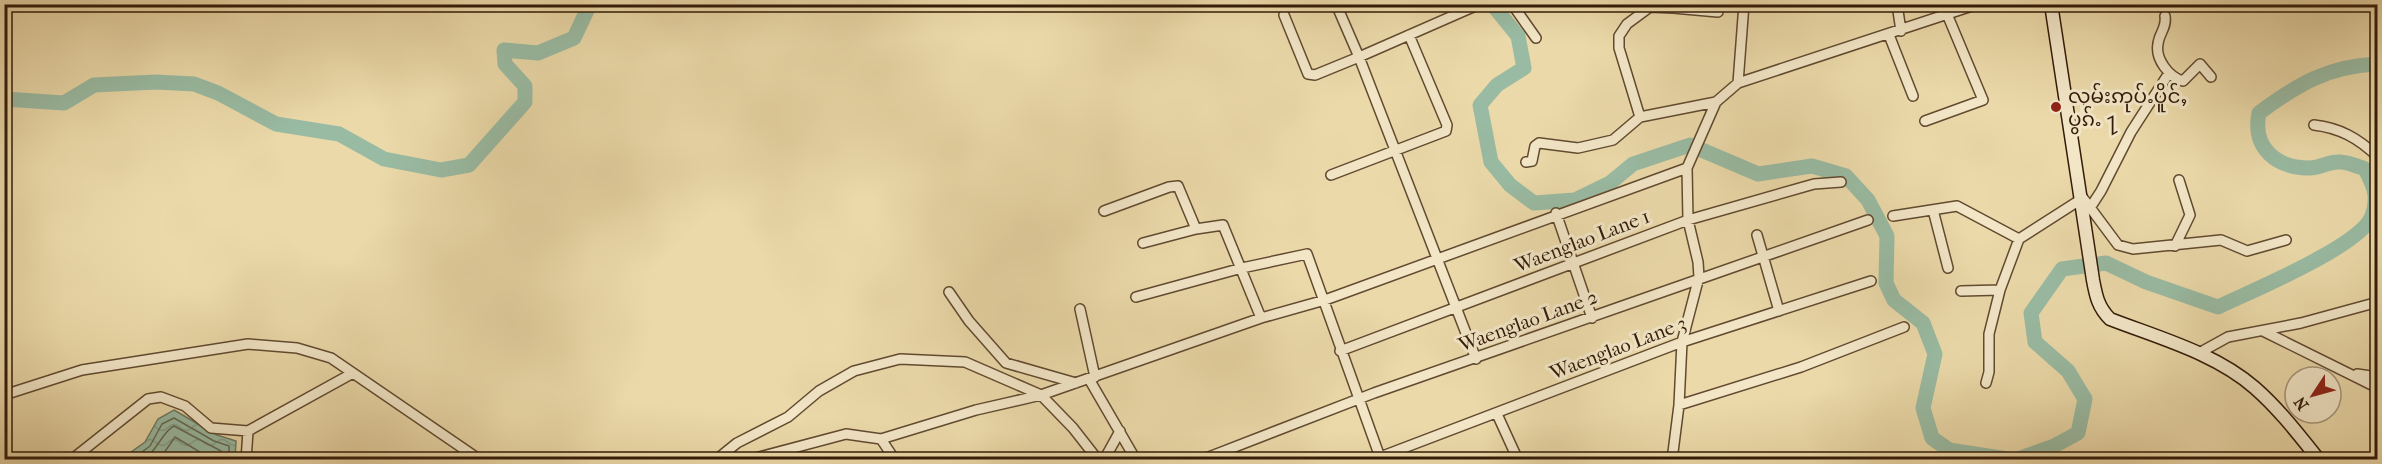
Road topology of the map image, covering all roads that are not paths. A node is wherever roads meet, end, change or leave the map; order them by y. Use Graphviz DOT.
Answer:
graph roads {
  1 [pos="1336,4"];
  2 [pos="1479,4"];
  3 [pos="1512,4"];
  4 [pos="1744,4"];
  5 [pos="1897,4"];
  6 [pos="1978,4"];
  7 [pos="2052,4"];
  8 [pos="1673,6"];
  9 [pos="1718,12"];
  10 [pos="1947,14"];
  11 [pos="1284,15"];
  12 [pos="2165,16"];
  13 [pos="1901,31"];
  14 [pos="1409,35"];
  15 [pos="1889,35"];
  16 [pos="1536,38"];
  17 [pos="1359,57"];
  18 [pos="2169,73"];
  19 [pos="2211,77"];
  20 [pos="1738,83"];
  21 [pos="1913,96"];
  22 [pos="1716,102"];
  23 [pos="1640,117"];
  24 [pos="1924,121"];
  25 [pos="2314,125"];
  26 [pos="1396,150"];
  27 [pos="2378,157"];
  28 [pos="1526,162"];
  29 [pos="1687,168"];
  30 [pos="1331,175"];
  31 [pos="2179,180"];
  32 [pos="1841,182"];
  33 [pos="2086,203"];
  34 [pos="1933,210"];
  35 [pos="1104,211"];
  36 [pos="1556,213"];
  37 [pos="1893,216"];
  38 [pos="1688,220"];
  39 [pos="1869,220"];
  40 [pos="1196,229"];
  41 [pos="1757,235"];
  42 [pos="2019,239"];
  43 [pos="2286,240"];
  44 [pos="1143,243"];
  45 [pos="2175,246"];
  46 [pos="1763,256"];
  47 [pos="1436,258"];
  48 [pos="1573,263"];
  49 [pos="1242,268"];
  50 [pos="1948,268"];
  51 [pos="1699,277"];
  52 [pos="1871,281"];
  53 [pos="2000,290"];
  54 [pos="1961,291"];
  55 [pos="949,292"];
  56 [pos="1136,297"];
  57 [pos="1325,300"];
  58 [pos="2378,302"];
  59 [pos="1456,308"];
  60 [pos="1080,309"];
  61 [pos="1779,311"];
  62 [pos="1261,318"];
  63 [pos="1592,318"];
  64 [pos="1904,327"];
  65 [pos="2263,331"];
  66 [pos="1682,342"];
  67 [pos="1340,351"];
  68 [pos="2199,353"];
  69 [pos="1476,359"];
  70 [pos="2346,372"];
  71 [pos="353,373"];
  72 [pos="2378,377"];
  73 [pos="1092,378"];
  74 [pos="1076,383"];
  75 [pos="1986,383"];
  76 [pos="2378,388"];
  77 [pos="4,395"];
  78 [pos="1041,395"];
  79 [pos="1358,399"];
  80 [pos="1679,405"];
  81 [pos="1497,414"];
  82 [pos="248,431"];
  83 [pos="1120,431"];
  84 [pos="881,439"];
  85 [pos="1381,458"];
  86 [pos="71,459"];
  87 [pos="246,459"];
  88 [pos="480,459"];
  89 [pos="716,459"];
  90 [pos="747,459"];
  91 [pos="895,459"];
  92 [pos="1098,459"];
  93 [pos="1104,459"];
  94 [pos="1136,459"];
  95 [pos="1201,459"];
  96 [pos="1518,459"];
  97 [pos="1672,459"];
  98 [pos="2319,459"];
  1 -- 17 [label="street"];
  2 -- 14 [label="street"];
  3 -- 16 [label="street"];
  4 -- 20 [label="street"];
  5 -- 13 [label="street"];
  6 -- 10 [label="street"];
  7 -- 33 [label="main road"];
  8 -- 9 [label="street"];
  8 -- 23 [label="street"];
  10 -- 13 [label="street"];
  10 -- 24 [label="street"];
  11 -- 17 [label="street"];
  12 -- 18 [label="street"];
  13 -- 15 [label="street"];
  14 -- 17 [label="street"];
  14 -- 26 [label="street"];
  15 -- 20 [label="street"];
  15 -- 21 [label="street"];
  17 -- 26 [label="street"];
  18 -- 19 [label="street"];
  18 -- 33 [label="street"];
  20 -- 22 [label="street"];
  22 -- 23 [label="street"];
  22 -- 29 [label="street"];
  23 -- 28 [label="street"];
  25 -- 27 [label="street"];
  26 -- 30 [label="street"];
  26 -- 47 [label="street"];
  29 -- 36 [label="street"];
  29 -- 38 [label="street"];
  31 -- 45 [label="street"];
  32 -- 38 [label="street, Waenglao Lane 1"];
  33 -- 42 [label="street"];
  33 -- 45 [label="street"];
  33 -- 68 [label="main road"];
  34 -- 37 [label="street"];
  34 -- 42 [label="street"];
  34 -- 50 [label="street"];
  35 -- 40 [label="street"];
  36 -- 47 [label="street"];
  36 -- 48 [label="street"];
  38 -- 48 [label="street, Waenglao Lane 1"];
  38 -- 51 [label="street"];
  39 -- 46 [label="street, Waenglao Lane 2"];
  40 -- 44 [label="street"];
  40 -- 49 [label="street"];
  41 -- 46 [label="street"];
  42 -- 53 [label="street"];
  43 -- 45 [label="street"];
  46 -- 51 [label="street, Waenglao Lane 2"];
  46 -- 61 [label="street"];
  47 -- 57 [label="street"];
  47 -- 59 [label="street"];
  48 -- 59 [label="street, Waenglao Lane 1"];
  48 -- 63 [label="street"];
  49 -- 56 [label="street"];
  49 -- 57 [label="street"];
  49 -- 62 [label="street"];
  51 -- 63 [label="street, Waenglao Lane 2"];
  51 -- 66 [label="street"];
  52 -- 61 [label="street, Waenglao Lane 3"];
  53 -- 54 [label="street"];
  53 -- 75 [label="street"];
  55 -- 74 [label="street"];
  57 -- 62 [label="street"];
  57 -- 67 [label="street"];
  58 -- 65 [label="street"];
  59 -- 67 [label="street, Waenglao Lane 1"];
  59 -- 69 [label="street"];
  60 -- 73 [label="street"];
  61 -- 66 [label="street, Waenglao Lane 3"];
  62 -- 73 [label="street"];
  63 -- 69 [label="street, Waenglao Lane 2"];
  64 -- 80 [label="street"];
  65 -- 68 [label="street"];
  65 -- 70 [label="street"];
  66 -- 80 [label="street"];
  66 -- 81 [label="street, Waenglao Lane 3"];
  67 -- 79 [label="street"];
  68 -- 98 [label="main road"];
  69 -- 79 [label="street, Waenglao Lane 2"];
  70 -- 72 [label="street"];
  70 -- 76 [label="street"];
  71 -- 77 [label="street"];
  71 -- 82 [label="street"];
  71 -- 88 [label="street"];
  73 -- 74 [label="street"];
  73 -- 83 [label="street"];
  74 -- 78 [label="street"];
  78 -- 84 [label="street"];
  78 -- 89 [label="street"];
  78 -- 92 [label="street"];
  79 -- 85 [label="street"];
  79 -- 95 [label="street, Waenglao Lane 2"];
  80 -- 97 [label="street"];
  81 -- 85 [label="street, Waenglao Lane 3"];
  81 -- 96 [label="street"];
  82 -- 86 [label="street"];
  82 -- 87 [label="street"];
  83 -- 93 [label="street"];
  83 -- 94 [label="street"];
  84 -- 90 [label="street"];
  84 -- 91 [label="street"];
}
